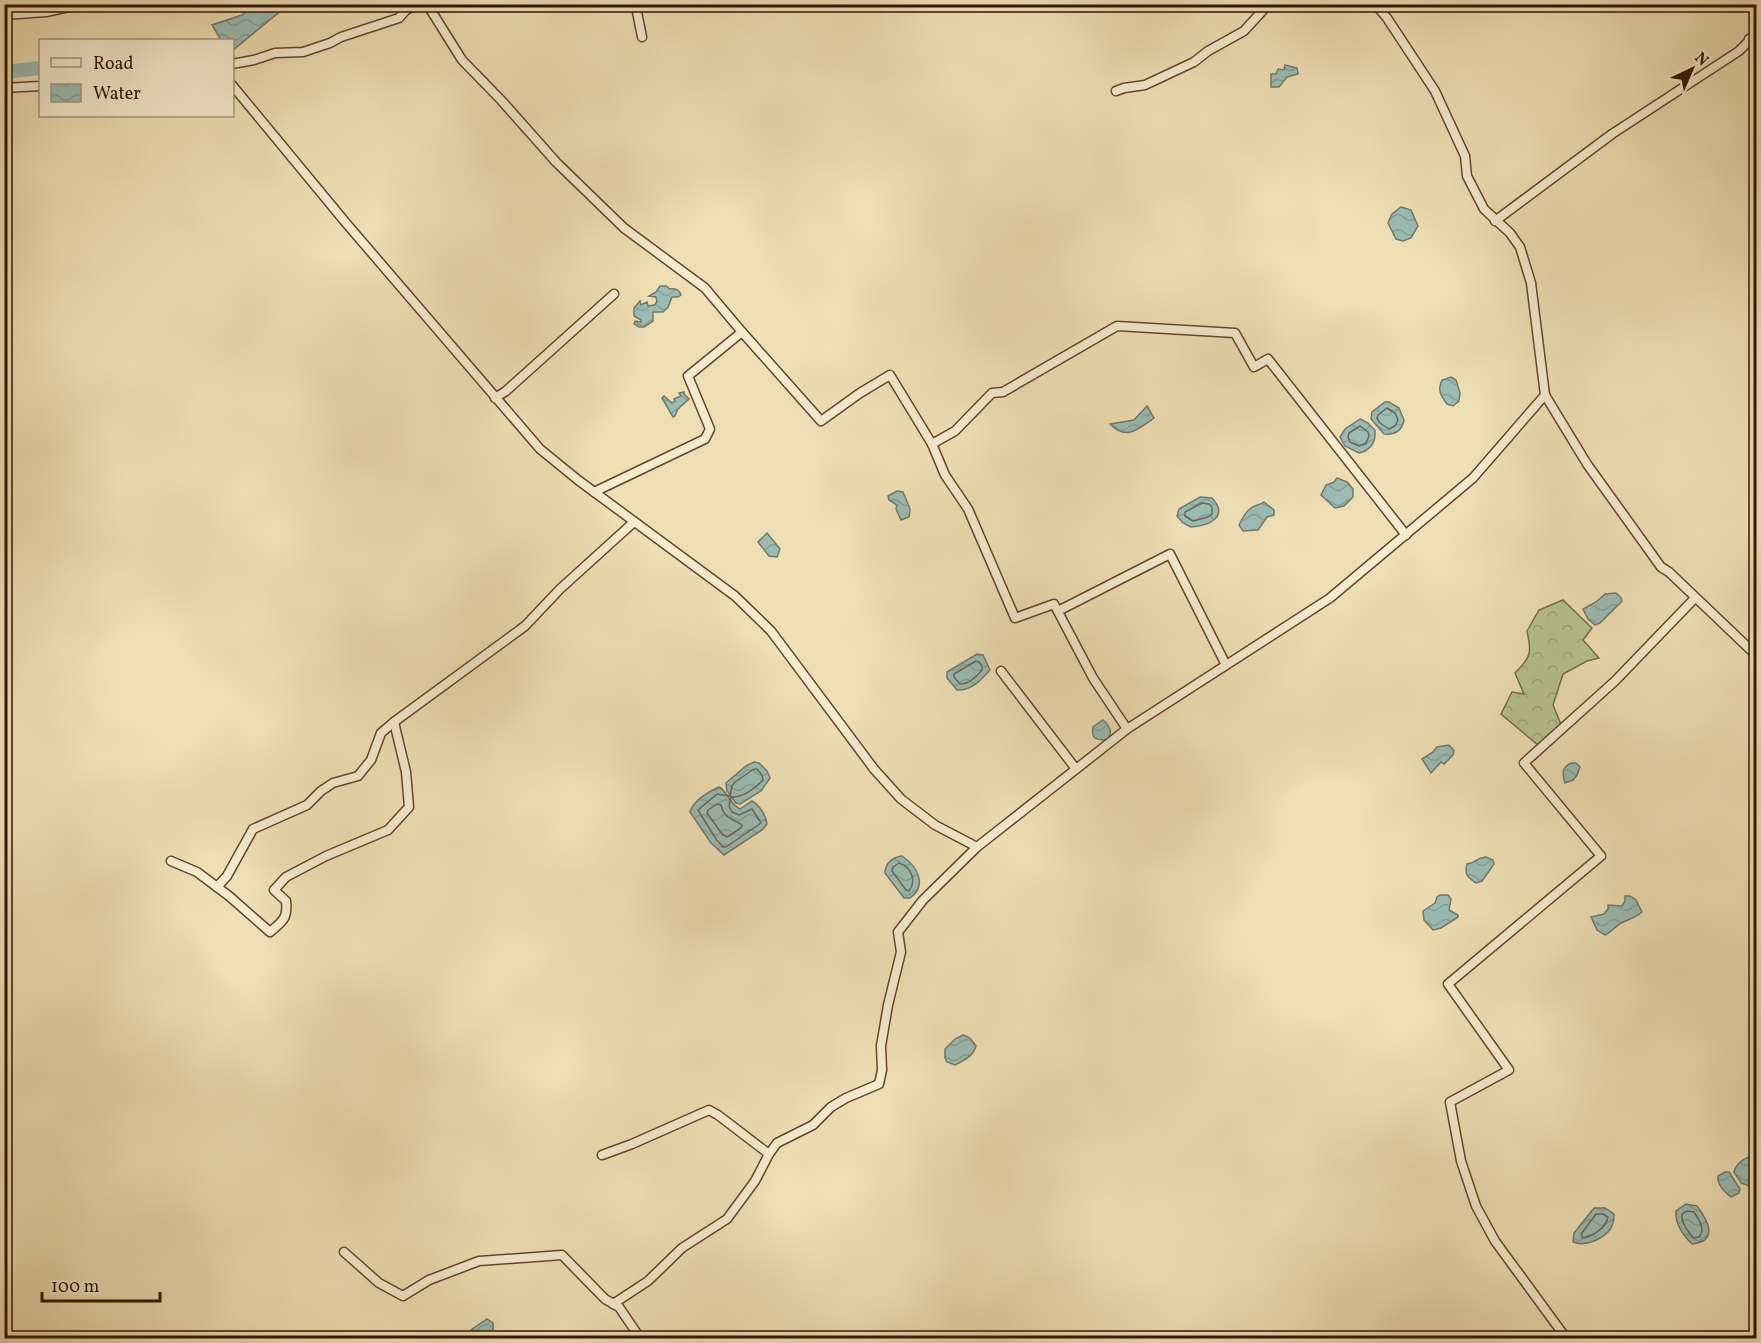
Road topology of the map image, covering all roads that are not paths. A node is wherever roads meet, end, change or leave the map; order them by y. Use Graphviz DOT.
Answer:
graph roads {
  1 [pos="83,4"];
  2 [pos="418,4"];
  3 [pos="427,4"];
  4 [pos="638,4"];
  5 [pos="1271,4"];
  6 [pos="1375,4"];
  7 [pos="4,15"];
  8 [pos="1753,36"];
  9 [pos="642,37"];
  10 [pos="1756,47"];
  11 [pos="234,64"];
  12 [pos="39,86"];
  13 [pos="234,87"];
  14 [pos="4,88"];
  15 [pos="1116,92"];
  16 [pos="1495,221"];
  17 [pos="614,294"];
  18 [pos="742,332"];
  19 [pos="1545,395"];
  20 [pos="495,398"];
  21 [pos="932,444"];
  22 [pos="594,492"];
  23 [pos="634,522"];
  24 [pos="1406,535"];
  25 [pos="1695,598"];
  26 [pos="1058,611"];
  27 [pos="1756,655"];
  28 [pos="1226,665"];
  29 [pos="1000,671"];
  30 [pos="394,722"];
  31 [pos="1127,729"];
  32 [pos="1076,769"];
  33 [pos="977,847"];
  34 [pos="171,861"];
  35 [pos="217,887"];
  36 [pos="768,1154"];
  37 [pos="602,1155"];
  38 [pos="344,1252"];
  39 [pos="613,1304"];
  40 [pos="640,1338"];
  41 [pos="1566,1338"];
  1 -- 7 [label="street"];
  2 -- 11 [label="street"];
  3 -- 18 [label="street"];
  4 -- 9 [label="street"];
  5 -- 15 [label="street"];
  6 -- 16 [label="street"];
  8 -- 10 [label="street"];
  8 -- 16 [label="street"];
  12 -- 14 [label="street"];
  13 -- 20 [label="street"];
  16 -- 19 [label="street"];
  17 -- 20 [label="street"];
  18 -- 21 [label="street"];
  18 -- 22 [label="street"];
  19 -- 24 [label="street"];
  19 -- 25 [label="street"];
  20 -- 22 [label="street"];
  21 -- 24 [label="street"];
  21 -- 26 [label="street"];
  22 -- 23 [label="street"];
  23 -- 30 [label="street"];
  23 -- 33 [label="street"];
  24 -- 28 [label="street"];
  25 -- 27 [label="street"];
  25 -- 41 [label="street"];
  26 -- 28 [label="street"];
  26 -- 31 [label="street"];
  28 -- 31 [label="street"];
  29 -- 32 [label="street"];
  30 -- 35 [label="street"];
  30 -- 35 [label="street"];
  31 -- 32 [label="street"];
  32 -- 33 [label="street"];
  33 -- 36 [label="street"];
  34 -- 35 [label="street"];
  36 -- 37 [label="street"];
  36 -- 39 [label="street"];
  38 -- 39 [label="street"];
  39 -- 40 [label="street"];
}
